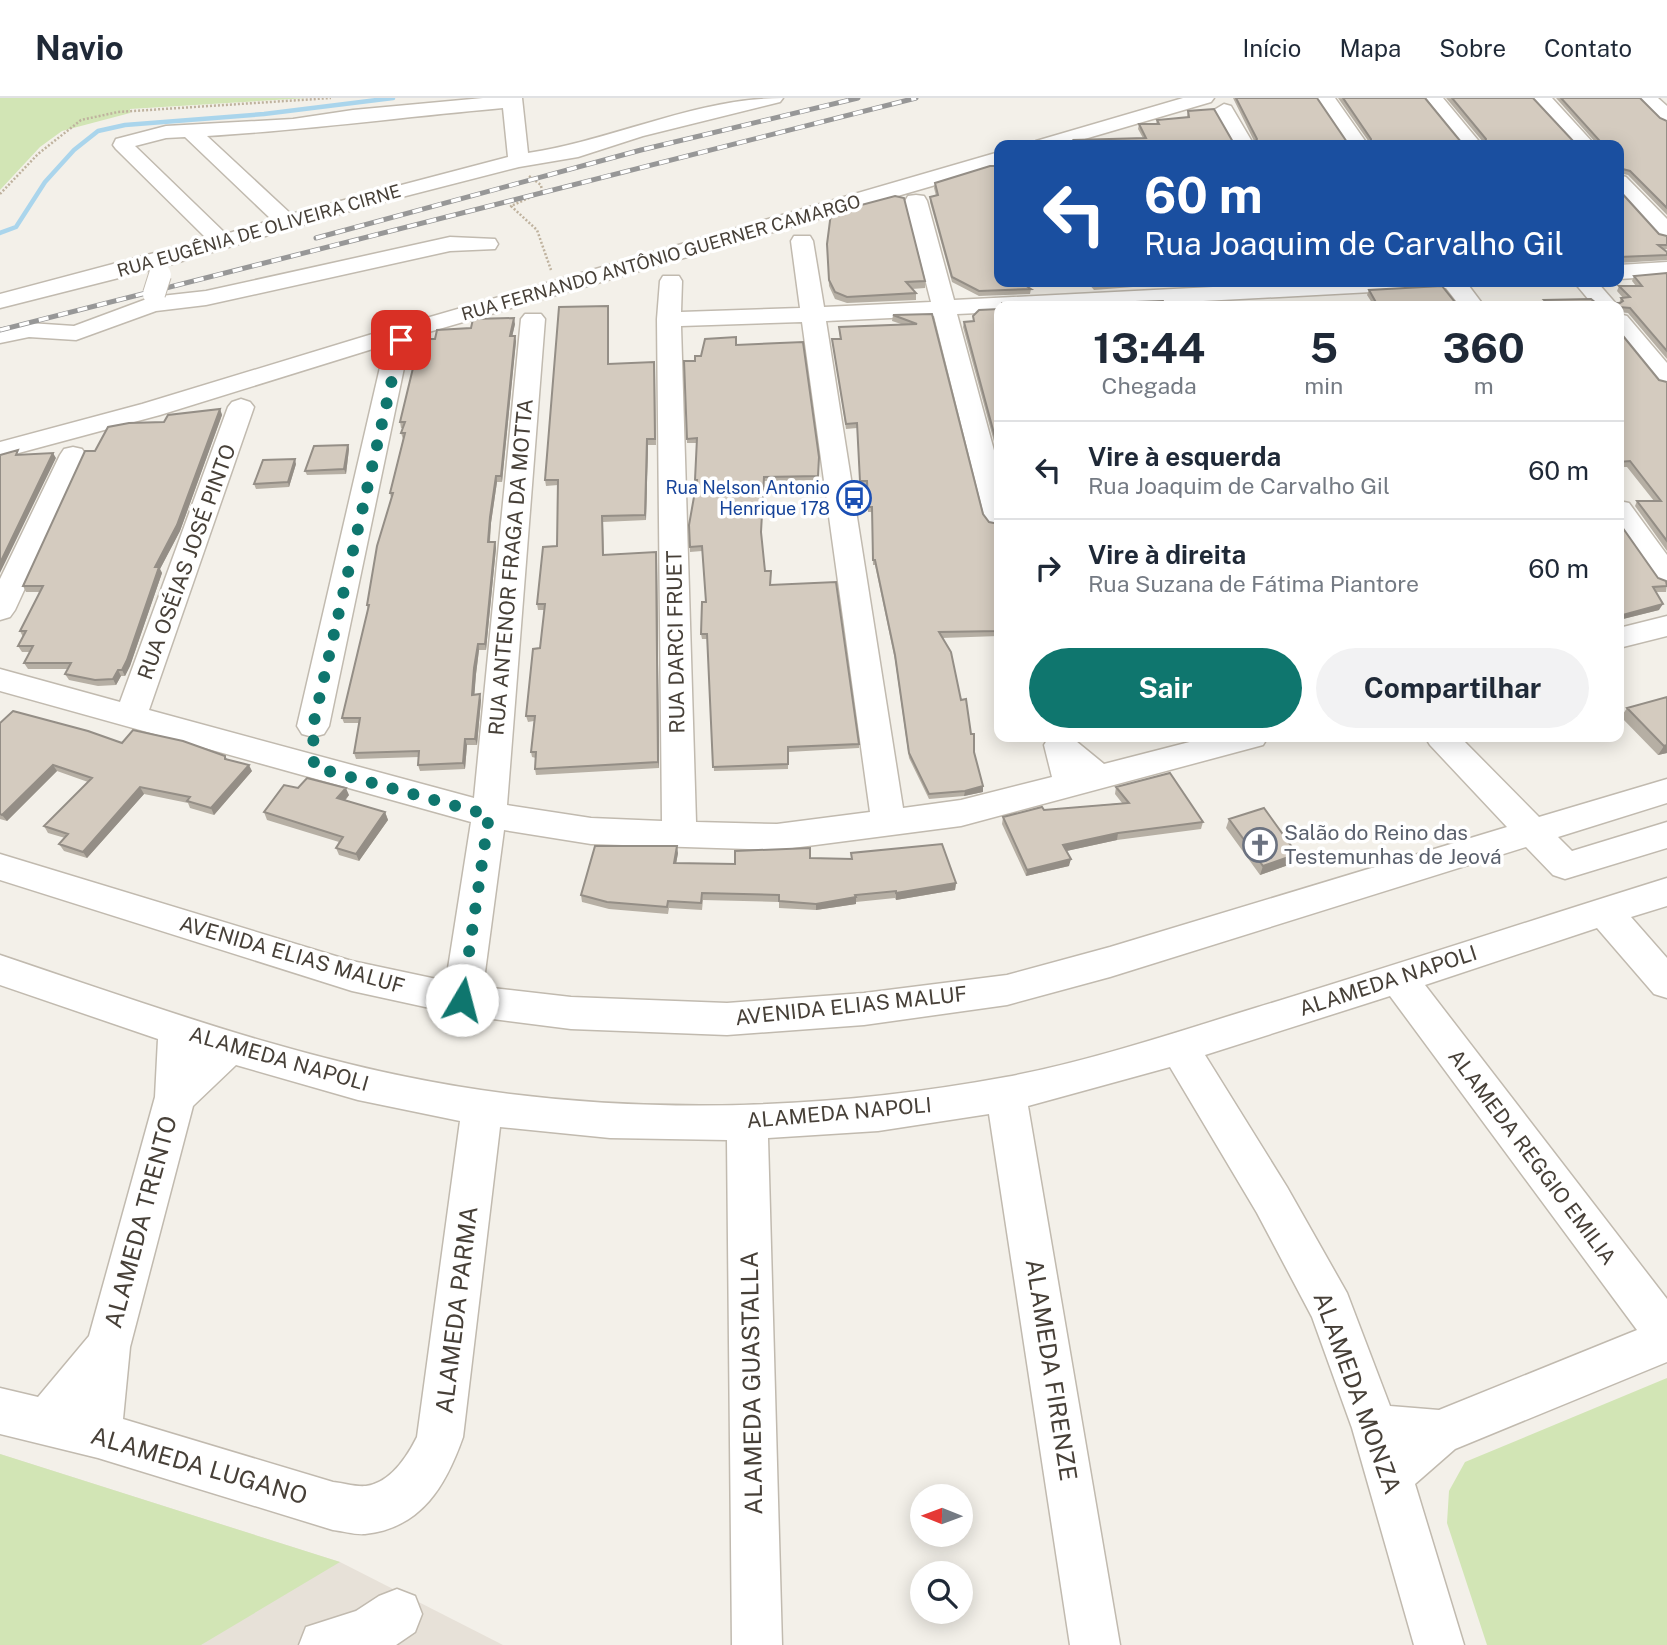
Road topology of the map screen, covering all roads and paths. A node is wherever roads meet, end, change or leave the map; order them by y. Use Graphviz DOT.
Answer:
graph roads {
  1 [pos="773,98"];
  2 [pos="1325,98"];
  3 [pos="1433,98"];
  4 [pos="1541,98"];
  5 [pos="1647,98"];
  6 [pos="513,99"];
  7 [pos="1198,100"];
  8 [pos="1220,104"];
  9 [pos="1667,117"];
  10 [pos="190,131"];
  11 [pos="1060,140"];
  12 [pos="1126,140"];
  13 [pos="1128,140"];
  14 [pos="1241,140"];
  15 [pos="1354,140"];
  16 [pos="1468,140"];
  17 [pos="1580,140"];
  18 [pos="519,161"];
  19 [pos="994,161"];
  20 [pos="1624,186"];
  21 [pos="915,193"];
  22 [pos="287,222"];
  23 [pos="803,230"];
  24 [pos="1667,233"];
  25 [pos="221,241"];
  26 [pos="487,244"];
  27 [pos="671,269"];
  28 [pos="1667,269"];
  29 [pos="1624,272"];
  30 [pos="155,284"];
  31 [pos="564,287"];
  32 [pos="1386,287"];
  33 [pos="1590,287"];
  34 [pos="1330,292"];
  35 [pos="1201,294"];
  36 [pos="1070,297"];
  37 [pos="0,301"];
  38 [pos="1019,301"];
  39 [pos="1602,301"];
  40 [pos="994,303"];
  41 [pos="535,307"];
  42 [pos="943,307"];
  43 [pos="811,315"];
  44 [pos="669,319"];
  45 [pos="1624,327"];
  46 [pos="403,332"];
  47 [pos="0,336"];
  48 [pos="373,341"];
  49 [pos="393,363"];
  50 [pos="1667,379"];
  51 [pos="245,394"];
  52 [pos="65,446"];
  53 [pos="0,450"];
  54 [pos="994,500"];
  55 [pos="1624,516"];
  56 [pos="1667,576"];
  57 [pos="0,610"];
  58 [pos="1667,626"];
  59 [pos="1624,637"];
  60 [pos="0,680"];
  61 [pos="131,717"];
  62 [pos="313,726"];
  63 [pos="1059,742"];
  64 [pos="1227,742"];
  65 [pos="1446,742"];
  66 [pos="277,757"];
  67 [pos="314,767"];
  68 [pos="1084,781"];
  69 [pos="1667,791"];
  70 [pos="489,815"];
  71 [pos="889,824"];
  72 [pos="1531,832"];
  73 [pos="679,835"];
  74 [pos="1667,835"];
  75 [pos="0,867"];
  76 [pos="1667,892"];
  77 [pos="1604,912"];
  78 [pos="0,970"];
  79 [pos="1398,978"];
  80 [pos="1667,983"];
  81 [pos="462,1000"];
  82 [pos="177,1030"];
  83 [pos="230,1046"];
  84 [pos="1179,1047"];
  85 [pos="1006,1094"];
  86 [pos="175,1097"];
  87 [pos="482,1107"];
  88 [pos="747,1122"];
  89 [pos="1667,1337"];
  90 [pos="108,1347"];
  91 [pos="0,1411"];
  92 [pos="46,1424"];
  93 [pos="1375,1428"];
  94 [pos="1439,1433"];
  95 [pos="98,1435"];
  96 [pos="1389,1475"];
  97 [pos="398,1499"];
  98 [pos="397,1614"];
  99 [pos="324,1645"];
  100 [pos="757,1645"];
  101 [pos="1095,1645"];
  102 [pos="1439,1645"];
  1 -- 18 [label="street, RUA EUGÊNIA DE OLIVEIRA CIRNE"];
  2 -- 15 [label="street"];
  3 -- 16 [label="street"];
  4 -- 17 [label="street"];
  5 -- 9 [label="street"];
  6 -- 10 [label="street"];
  6 -- 18 [label="street"];
  7 -- 8 [label="street"];
  7 -- 13 [label="street"];
  8 -- 14 [label="street"];
  10 -- 22 [label="street"];
  10 -- 25 [label="street"];
  11 -- 12 [label="street"];
  18 -- 22 [label="street, RUA EUGÊNIA DE OLIVEIRA CIRNE"];
  18 -- 31 [label="path"];
  19 -- 21 [label="street, RUA FERNANDO ANTÔNIO GUERNER CAMARGO"];
  20 -- 24 [label="street"];
  21 -- 23 [label="street, RUA FERNANDO ANTÔNIO GUERNER CAMARGO"];
  21 -- 42 [label="street"];
  22 -- 25 [label="street, RUA EUGÊNIA DE OLIVEIRA CIRNE"];
  23 -- 27 [label="street, RUA FERNANDO ANTÔNIO GUERNER CAMARGO"];
  23 -- 43 [label="street"];
  25 -- 30 [label="street, RUA EUGÊNIA DE OLIVEIRA CIRNE"];
  26 -- 30 [label="street"];
  27 -- 31 [label="street, RUA FERNANDO ANTÔNIO GUERNER CAMARGO"];
  27 -- 44 [label="street, RUA DARCI FRUET"];
  28 -- 29 [label="street"];
  30 -- 37 [label="street, RUA EUGÊNIA DE OLIVEIRA CIRNE"];
  30 -- 47 [label="street"];
  31 -- 41 [label="street, RUA FERNANDO ANTÔNIO GUERNER CAMARGO"];
  32 -- 34 [label="street"];
  33 -- 39 [label="street"];
  34 -- 35 [label="street"];
  35 -- 36 [label="street"];
  36 -- 38 [label="street"];
  40 -- 42 [label="street"];
  41 -- 46 [label="street, RUA FERNANDO ANTÔNIO GUERNER CAMARGO"];
  41 -- 70 [label="street, RUA ANTENOR FRAGA DA MOTTA"];
  42 -- 43 [label="street"];
  42 -- 54 [label="street"];
  43 -- 44 [label="street"];
  43 -- 71 [label="street"];
  44 -- 73 [label="street, RUA DARCI FRUET"];
  45 -- 50 [label="street"];
  46 -- 48 [label="street, RUA FERNANDO ANTÔNIO GUERNER CAMARGO"];
  46 -- 49 [label="street"];
  48 -- 49 [label="street"];
  48 -- 51 [label="street, RUA FERNANDO ANTÔNIO GUERNER CAMARGO"];
  49 -- 62 [label="street"];
  51 -- 52 [label="street"];
  51 -- 61 [label="street, RUA OSÉIAS JOSÉ PINTO"];
  52 -- 53 [label="street"];
  52 -- 57 [label="street"];
  55 -- 56 [label="street"];
  58 -- 59 [label="street"];
  60 -- 61 [label="street"];
  61 -- 66 [label="street"];
  62 -- 66 [label="street"];
  62 -- 67 [label="street"];
  63 -- 68 [label="street"];
  64 -- 68 [label="street"];
  65 -- 72 [label="street"];
  66 -- 67 [label="street"];
  67 -- 70 [label="street"];
  68 -- 71 [label="street"];
  69 -- 72 [label="street, AVENIDA ELIAS MALUF"];
  70 -- 73 [label="street"];
  70 -- 81 [label="street, RUA ANTENOR FRAGA DA MOTTA"];
  71 -- 73 [label="street"];
  72 -- 74 [label="street"];
  72 -- 81 [label="street, AVENIDA ELIAS MALUF"];
  75 -- 81 [label="street, AVENIDA ELIAS MALUF"];
  76 -- 77 [label="street, ALAMEDA NAPOLI"];
  77 -- 79 [label="street, ALAMEDA NAPOLI"];
  77 -- 80 [label="street"];
  78 -- 82 [label="street, ALAMEDA NAPOLI"];
  79 -- 84 [label="street, ALAMEDA NAPOLI"];
  79 -- 89 [label="street, ALAMEDA REGGIO EMILIA"];
  82 -- 83 [label="street, ALAMEDA NAPOLI"];
  82 -- 86 [label="street, ALAMEDA TRENTO"];
  83 -- 86 [label="street, ALAMEDA TRENTO"];
  83 -- 87 [label="street, ALAMEDA NAPOLI"];
  84 -- 85 [label="street, ALAMEDA NAPOLI"];
  84 -- 93 [label="street, ALAMEDA MONZA"];
  85 -- 88 [label="street, ALAMEDA NAPOLI"];
  85 -- 101 [label="street, ALAMEDA FIRENZE"];
  86 -- 90 [label="street, ALAMEDA TRENTO"];
  87 -- 88 [label="street, ALAMEDA NAPOLI"];
  87 -- 97 [label="street, ALAMEDA PARMA"];
  88 -- 100 [label="street, ALAMEDA GUASTALLA"];
  89 -- 94 [label="street"];
  90 -- 92 [label="street, ALAMEDA TRENTO"];
  90 -- 95 [label="street, ALAMEDA TRENTO"];
  91 -- 92 [label="street, ALAMEDA LUGANO"];
  92 -- 95 [label="street, ALAMEDA LUGANO"];
  93 -- 94 [label="street"];
  93 -- 96 [label="street, ALAMEDA MONZA"];
  94 -- 96 [label="street"];
  95 -- 97 [label="street, ALAMEDA LUGANO"];
  96 -- 102 [label="street, ALAMEDA MONZA"];
  98 -- 99 [label="street"];
}
